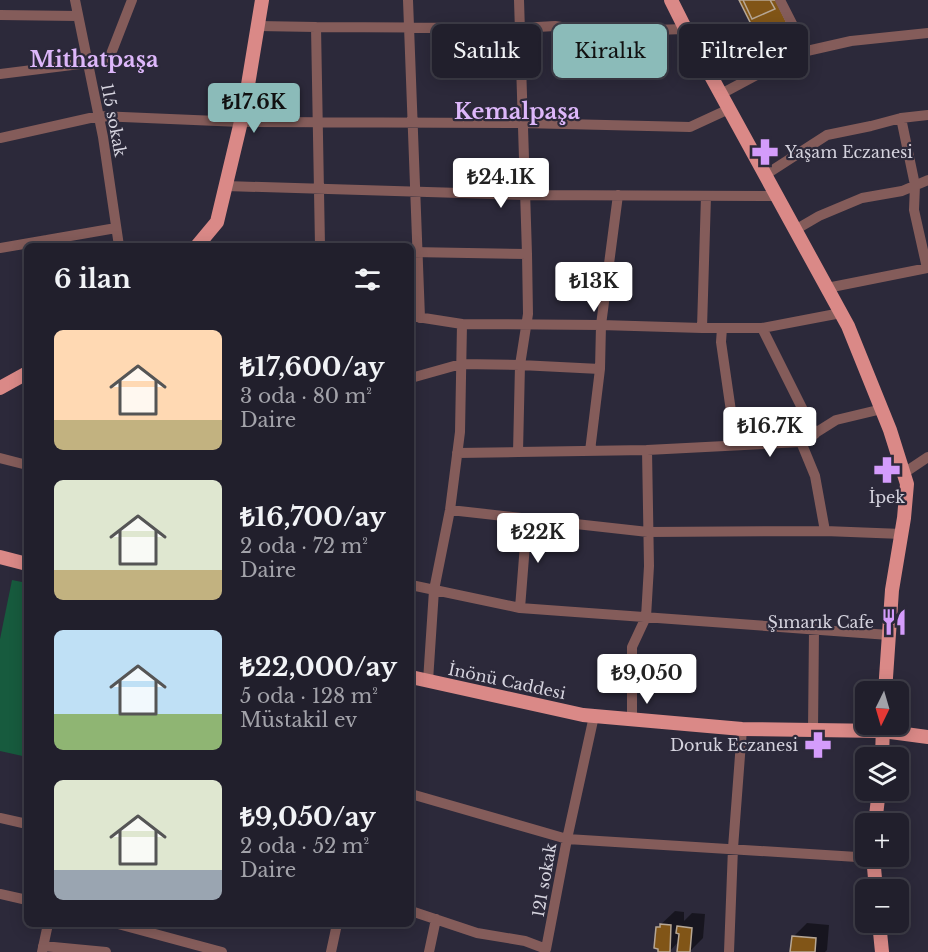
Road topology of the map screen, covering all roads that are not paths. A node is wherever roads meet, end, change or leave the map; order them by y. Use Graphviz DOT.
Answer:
graph roads {
  1 [pos="75,0"];
  2 [pos="132,0"];
  3 [pos="262,0"];
  4 [pos="408,0"];
  5 [pos="519,0"];
  6 [pos="671,0"];
  7 [pos="780,0"];
  8 [pos="0,15"];
  9 [pos="78,16"];
  10 [pos="520,24"];
  11 [pos="683,24"];
  12 [pos="792,24"];
  13 [pos="258,26"];
  14 [pos="316,27"];
  15 [pos="541,27"];
  16 [pos="409,28"];
  17 [pos="432,28"];
  18 [pos="679,29"];
  19 [pos="928,33"];
  20 [pos="808,51"];
  21 [pos="88,63"];
  22 [pos="0,74"];
  23 [pos="521,78"];
  24 [pos="712,78"];
  25 [pos="751,78"];
  26 [pos="721,94"];
  27 [pos="729,109"];
  28 [pos="928,115"];
  29 [pos="99,116"];
  30 [pos="901,118"];
  31 [pos="241,122"];
  32 [pos="318,122"];
  33 [pos="412,123"];
  34 [pos="522,123"];
  35 [pos="0,138"];
  36 [pos="765,175"];
  37 [pos="928,180"];
  38 [pos="915,185"];
  39 [pos="226,186"];
  40 [pos="319,190"];
  41 [pos="415,192"];
  42 [pos="525,195"];
  43 [pos="618,195"];
  44 [pos="706,196"];
  45 [pos="777,196"];
  46 [pos="117,228"];
  47 [pos="795,230"];
  48 [pos="47,243"];
  49 [pos="119,243"];
  50 [pos="200,243"];
  51 [pos="320,243"];
  52 [pos="24,245"];
  53 [pos="0,248"];
  54 [pos="414,253"];
  55 [pos="527,254"];
  56 [pos="928,268"];
  57 [pos="827,288"];
  58 [pos="841,313"];
  59 [pos="415,317"];
  60 [pos="462,324"];
  61 [pos="526,325"];
  62 [pos="601,325"];
  63 [pos="702,328"];
  64 [pos="722,328"];
  65 [pos="762,328"];
  66 [pos="461,364"];
  67 [pos="520,365"];
  68 [pos="600,369"];
  69 [pos="24,375"];
  70 [pos="414,377"];
  71 [pos="0,388"];
  72 [pos="882,409"];
  73 [pos="814,434"];
  74 [pos="801,442"];
  75 [pos="733,446"];
  76 [pos="646,450"];
  77 [pos="590,451"];
  78 [pos="518,452"];
  79 [pos="457,453"];
  80 [pos="928,457"];
  81 [pos="0,458"];
  82 [pos="24,464"];
  83 [pos="904,473"];
  84 [pos="450,510"];
  85 [pos="526,519"];
  86 [pos="825,531"];
  87 [pos="648,532"];
  88 [pos="902,534"];
  89 [pos="0,557"];
  90 [pos="24,563"];
  91 [pos="414,586"];
  92 [pos="434,590"];
  93 [pos="520,608"];
  94 [pos="646,617"];
  95 [pos="814,629"];
  96 [pos="889,635"];
  97 [pos="414,678"];
  98 [pos="428,681"];
  99 [pos="886,681"];
  100 [pos="594,716"];
  101 [pos="632,719"];
  102 [pos="742,729"];
  103 [pos="855,729"];
  104 [pos="813,730"];
  105 [pos="909,733"];
  106 [pos="928,737"];
  107 [pos="414,795"];
  108 [pos="0,818"];
  109 [pos="24,823"];
  110 [pos="567,839"];
  111 [pos="733,848"];
  112 [pos="855,856"];
  113 [pos="0,894"];
  114 [pos="24,899"];
  115 [pos="414,912"];
  116 [pos="436,919"];
  117 [pos="47,927"];
  118 [pos="129,927"];
  119 [pos="336,927"];
  120 [pos="880,933"];
  121 [pos="524,946"];
  122 [pos="42,949"];
  123 [pos="552,950"];
  124 [pos="106,952"];
  125 [pos="222,952"];
  126 [pos="331,952"];
  127 [pos="429,952"];
  128 [pos="729,952"];
  129 [pos="882,952"];
  1 -- 9 [label="street, 115 sokak"];
  2 -- 21 [label="street"];
  3 -- 13 [label="main road"];
  4 -- 16 [label="street"];
  5 -- 10 [label="street"];
  6 -- 11 [label="main road"];
  7 -- 12 [label="street"];
  8 -- 9 [label="street"];
  9 -- 21 [label="street, 115 sokak"];
  13 -- 14 [label="street"];
  13 -- 31 [label="main road"];
  14 -- 16 [label="street"];
  14 -- 32 [label="street"];
  15 -- 18 [label="street"];
  16 -- 17 [label="street"];
  16 -- 33 [label="street"];
  19 -- 20 [label="street"];
  21 -- 22 [label="street"];
  21 -- 29 [label="street, 115 sokak"];
  23 -- 34 [label="street"];
  24 -- 26 [label="main road"];
  25 -- 26 [label="street"];
  26 -- 27 [label="main road"];
  27 -- 34 [label="street"];
  27 -- 36 [label="main road"];
  28 -- 30 [label="street"];
  29 -- 31 [label="street"];
  29 -- 35 [label="street"];
  29 -- 46 [label="street, 115 sokak"];
  30 -- 36 [label="street"];
  30 -- 38 [label="street"];
  31 -- 32 [label="street"];
  31 -- 39 [label="main road"];
  32 -- 33 [label="street"];
  32 -- 40 [label="street"];
  33 -- 34 [label="street"];
  33 -- 41 [label="street"];
  34 -- 42 [label="street"];
  36 -- 45 [label="main road"];
  37 -- 38 [label="street"];
  38 -- 47 [label="street"];
  38 -- 56 [label="street"];
  39 -- 40 [label="street"];
  39 -- 50 [label="main road"];
  40 -- 41 [label="street"];
  40 -- 51 [label="street"];
  41 -- 42 [label="street"];
  41 -- 54 [label="street"];
  42 -- 43 [label="street"];
  42 -- 55 [label="street"];
  43 -- 44 [label="street"];
  43 -- 62 [label="street"];
  44 -- 45 [label="street"];
  44 -- 63 [label="street"];
  45 -- 47 [label="main road"];
  46 -- 48 [label="street"];
  46 -- 49 [label="street, 115 sokak"];
  47 -- 57 [label="main road"];
  52 -- 53 [label="street"];
  54 -- 55 [label="street"];
  54 -- 59 [label="street"];
  55 -- 61 [label="street"];
  56 -- 57 [label="street"];
  57 -- 58 [label="main road"];
  58 -- 65 [label="street"];
  58 -- 72 [label="main road"];
  59 -- 60 [label="street"];
  60 -- 61 [label="street"];
  60 -- 66 [label="street"];
  61 -- 62 [label="street"];
  61 -- 67 [label="street"];
  62 -- 63 [label="street"];
  62 -- 68 [label="street"];
  63 -- 64 [label="street"];
  64 -- 65 [label="street"];
  64 -- 75 [label="street"];
  65 -- 73 [label="street"];
  66 -- 67 [label="street"];
  66 -- 70 [label="street"];
  66 -- 79 [label="street"];
  67 -- 68 [label="street"];
  67 -- 78 [label="street"];
  68 -- 77 [label="street"];
  69 -- 71 [label="main road"];
  72 -- 73 [label="street"];
  72 -- 83 [label="main road"];
  73 -- 74 [label="street"];
  74 -- 75 [label="street"];
  74 -- 86 [label="street"];
  75 -- 76 [label="street"];
  76 -- 77 [label="street"];
  76 -- 87 [label="street"];
  77 -- 78 [label="street"];
  78 -- 79 [label="street"];
  79 -- 84 [label="street"];
  80 -- 83 [label="street"];
  81 -- 82 [label="street"];
  83 -- 88 [label="main road"];
  84 -- 85 [label="street"];
  84 -- 92 [label="street"];
  85 -- 87 [label="street"];
  85 -- 93 [label="street"];
  86 -- 87 [label="street"];
  86 -- 88 [label="street"];
  87 -- 94 [label="street"];
  88 -- 96 [label="main road"];
  89 -- 90 [label="main road"];
  91 -- 92 [label="street"];
  92 -- 93 [label="street"];
  92 -- 98 [label="street"];
  93 -- 94 [label="street"];
  94 -- 95 [label="street"];
  94 -- 101 [label="street"];
  95 -- 96 [label="street"];
  95 -- 104 [label="street"];
  96 -- 99 [label="main road"];
  97 -- 98 [label="main road, İnönü Caddesi"];
  98 -- 100 [label="main road, İnönü Caddesi"];
  100 -- 101 [label="main road, İnönü Caddesi"];
  100 -- 110 [label="street"];
  101 -- 102 [label="main road, İnönü Caddesi"];
  102 -- 104 [label="main road, İnönü Caddesi"];
  102 -- 111 [label="street"];
  103 -- 104 [label="main road, İnönü Caddesi"];
  105 -- 106 [label="main road, İnönü Caddesi"];
  107 -- 110 [label="street, 121 sokak"];
  108 -- 109 [label="street"];
  110 -- 111 [label="street"];
  110 -- 123 [label="street, 121 sokak"];
  111 -- 112 [label="street"];
  111 -- 128 [label="street"];
  113 -- 114 [label="street"];
  115 -- 116 [label="street, 121 sokak"];
  116 -- 121 [label="street, 121 sokak"];
  116 -- 127 [label="street"];
  117 -- 122 [label="street"];
  118 -- 125 [label="street"];
  119 -- 126 [label="street"];
  120 -- 129 [label="main road"];
  121 -- 123 [label="street, 121 sokak"];
  122 -- 124 [label="street"];
}
